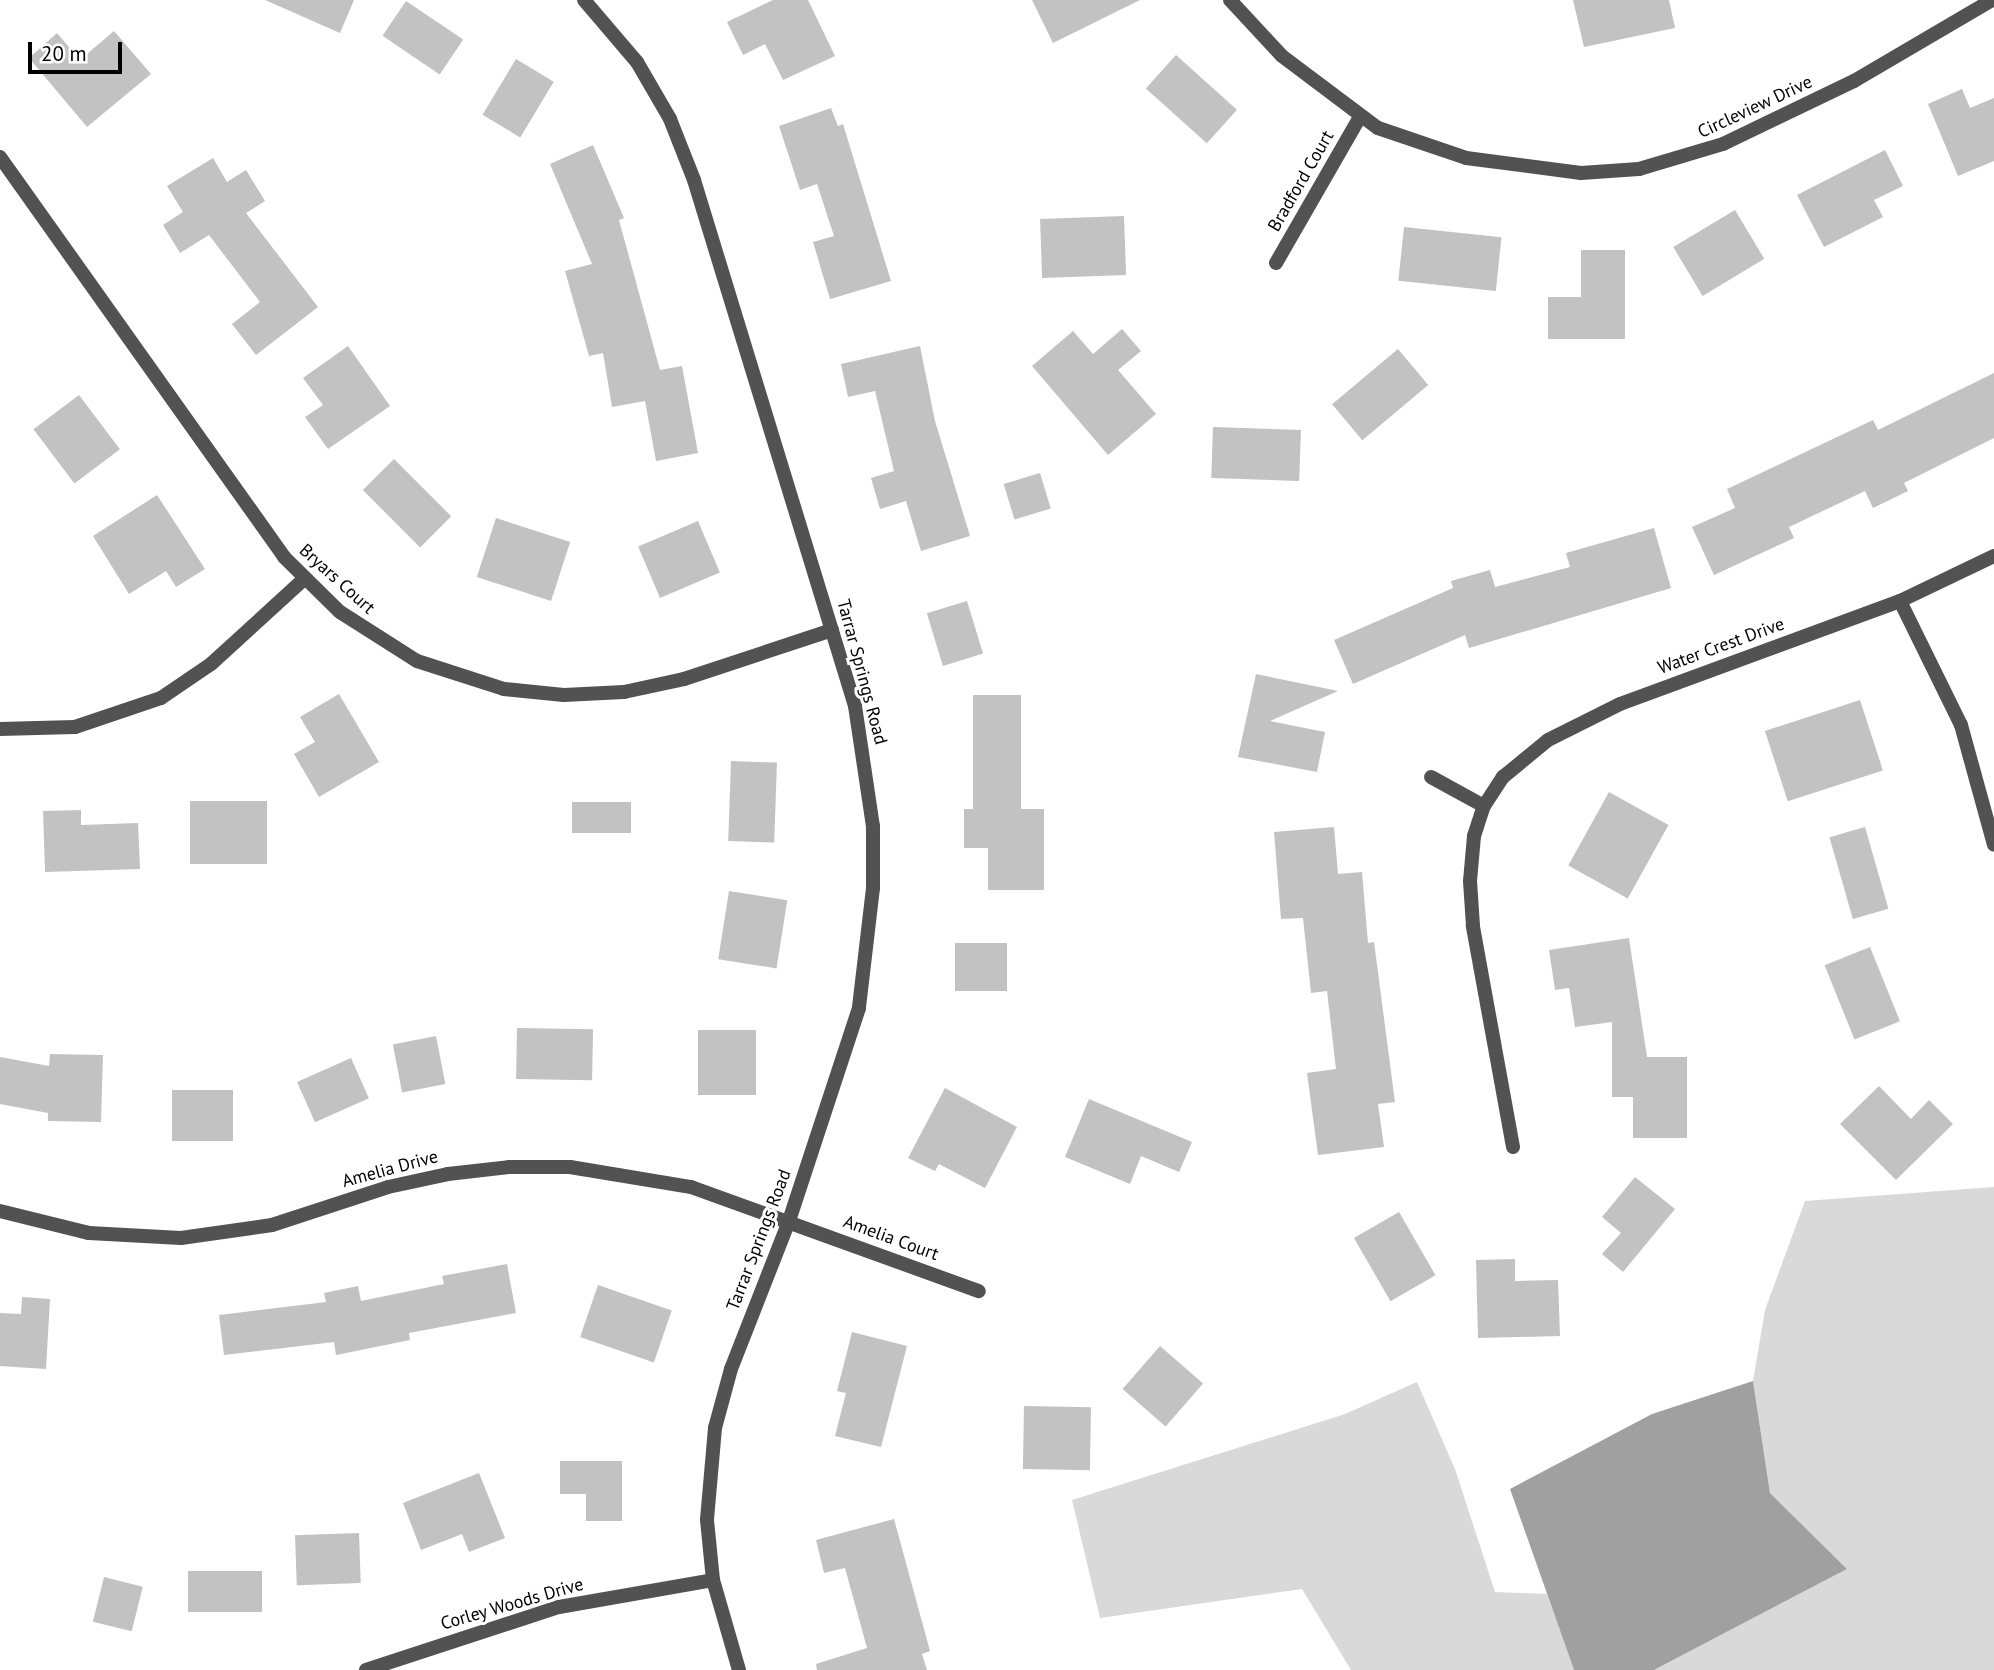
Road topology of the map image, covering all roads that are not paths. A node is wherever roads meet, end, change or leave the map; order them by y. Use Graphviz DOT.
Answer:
graph roads {
  1 [pos="584,0"];
  2 [pos="1230,0"];
  3 [pos="1992,0"];
  4 [pos="1360,117"];
  5 [pos="0,157"];
  6 [pos="1276,263"];
  7 [pos="1994,555"];
  8 [pos="304,579"];
  9 [pos="1900,601"];
  10 [pos="832,630"];
  11 [pos="0,729"];
  12 [pos="1431,777"];
  13 [pos="1484,806"];
  14 [pos="1994,845"];
  15 [pos="1513,1147"];
  16 [pos="0,1211"];
  17 [pos="789,1221"];
  18 [pos="979,1291"];
  19 [pos="713,1580"];
  20 [pos="366,1670"];
  21 [pos="739,1670"];
  1 -- 10 [label="street, Tarrar Springs Road"];
  2 -- 4 [label="street, Circleview Drive"];
  3 -- 4 [label="street, Circleview Drive"];
  4 -- 6 [label="street, Bradford Court"];
  5 -- 8 [label="street, Bryars Court"];
  7 -- 9 [label="street, Water Crest Drive"];
  8 -- 10 [label="street, Bryars Court"];
  8 -- 11 [label="street"];
  9 -- 13 [label="street, Water Crest Drive"];
  9 -- 14 [label="street"];
  10 -- 17 [label="street, Tarrar Springs Road"];
  12 -- 13 [label="street"];
  13 -- 15 [label="street, Water Crest Drive"];
  16 -- 17 [label="street, Amelia Drive"];
  17 -- 18 [label="street, Amelia Court"];
  17 -- 19 [label="street, Tarrar Springs Road"];
  19 -- 20 [label="street, Corley Woods Drive"];
  19 -- 21 [label="street, Tarrar Springs Road"];
}
